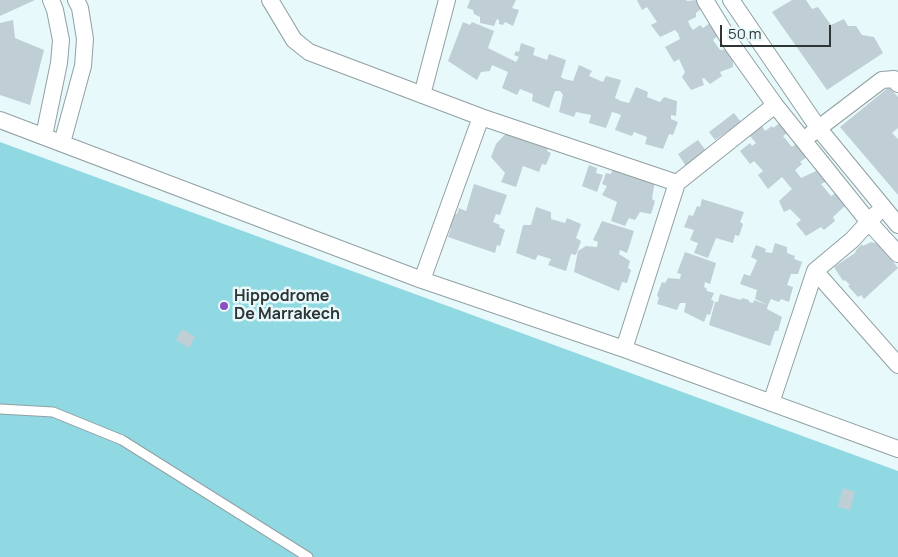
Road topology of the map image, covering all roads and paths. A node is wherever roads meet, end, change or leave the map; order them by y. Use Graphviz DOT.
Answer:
graph roads {
  1 [pos="51,0"];
  2 [pos="76,0"];
  3 [pos="270,0"];
  4 [pos="447,0"];
  5 [pos="706,0"];
  6 [pos="731,0"];
  7 [pos="898,84"];
  8 [pos="422,95"];
  9 [pos="775,105"];
  10 [pos="481,117"];
  11 [pos="0,120"];
  12 [pos="819,129"];
  13 [pos="44,136"];
  14 [pos="803,140"];
  15 [pos="62,143"];
  16 [pos="677,184"];
  17 [pos="883,208"];
  18 [pos="868,221"];
  19 [pos="898,227"];
  20 [pos="852,240"];
  21 [pos="885,241"];
  22 [pos="898,254"];
  23 [pos="815,271"];
  24 [pos="422,280"];
  25 [pos="624,349"];
  26 [pos="898,365"];
  27 [pos="771,403"];
  28 [pos="0,409"];
  29 [pos="898,449"];
  30 [pos="308,557"];
  1 -- 13 [label="street"];
  2 -- 15 [label="street"];
  3 -- 8 [label="street"];
  4 -- 8 [label="street"];
  5 -- 9 [label="street"];
  6 -- 12 [label="street"];
  7 -- 12 [label="street"];
  8 -- 10 [label="street"];
  9 -- 14 [label="street"];
  9 -- 16 [label="street"];
  10 -- 16 [label="street"];
  10 -- 24 [label="street"];
  11 -- 13 [label="street"];
  12 -- 14 [label="street"];
  12 -- 17 [label="street"];
  13 -- 15 [label="street"];
  14 -- 18 [label="street"];
  15 -- 24 [label="street"];
  16 -- 25 [label="street"];
  17 -- 18 [label="street"];
  17 -- 19 [label="street"];
  18 -- 20 [label="street"];
  18 -- 21 [label="street"];
  19 -- 21 [label="street"];
  20 -- 21 [label="street"];
  20 -- 23 [label="street"];
  21 -- 22 [label="street"];
  23 -- 26 [label="street"];
  23 -- 27 [label="street"];
  24 -- 25 [label="street"];
  25 -- 27 [label="street"];
  27 -- 29 [label="street"];
  28 -- 30 [label="lane"];
}
